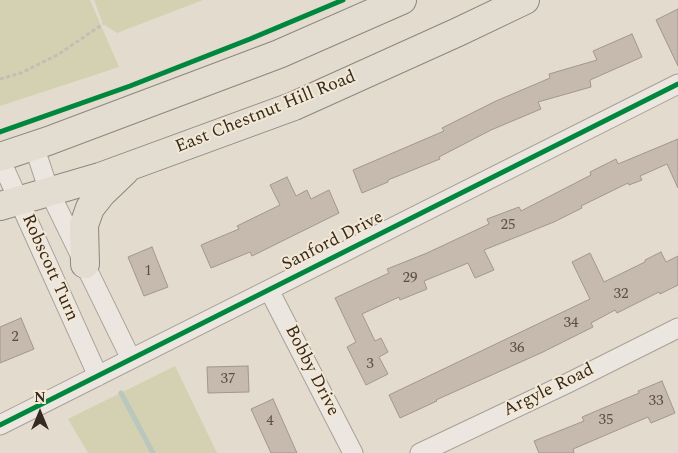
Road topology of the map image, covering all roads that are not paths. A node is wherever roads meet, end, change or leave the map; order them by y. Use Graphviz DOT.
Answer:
graph roads {
  1 [pos="402,0"];
  2 [pos="524,0"];
  3 [pos="678,84"];
  4 [pos="34,146"];
  5 [pos="0,158"];
  6 [pos="130,166"];
  7 [pos="49,191"];
  8 [pos="9,203"];
  9 [pos="85,264"];
  10 [pos="269,290"];
  11 [pos="678,328"];
  12 [pos="131,359"];
  13 [pos="98,376"];
  14 [pos="0,425"];
  15 [pos="353,453"];
  16 [pos="420,453"];
  1 -- 4 [label="main road"];
  2 -- 6 [label="main road, East Chestnut Hill Road"];
  3 -- 10 [label="street, Sanford Drive"];
  4 -- 5 [label="main road"];
  4 -- 7 [label="street, Robscott Turn"];
  5 -- 8 [label="street, Robscott Turn"];
  6 -- 7 [label="main road, East Chestnut Hill Road"];
  6 -- 9 [label="main road"];
  7 -- 8 [label="main road, East Chestnut Hill Road"];
  7 -- 9 [label="street, Robscott Turn"];
  8 -- 13 [label="street, Robscott Turn"];
  9 -- 12 [label="street, Robscott Turn"];
  10 -- 12 [label="street, Sanford Drive"];
  10 -- 15 [label="street, Bobby Drive"];
  11 -- 16 [label="street, Argyle Road"];
  12 -- 13 [label="street, Sanford Drive"];
  13 -- 14 [label="street, Sanford Drive"];
}
